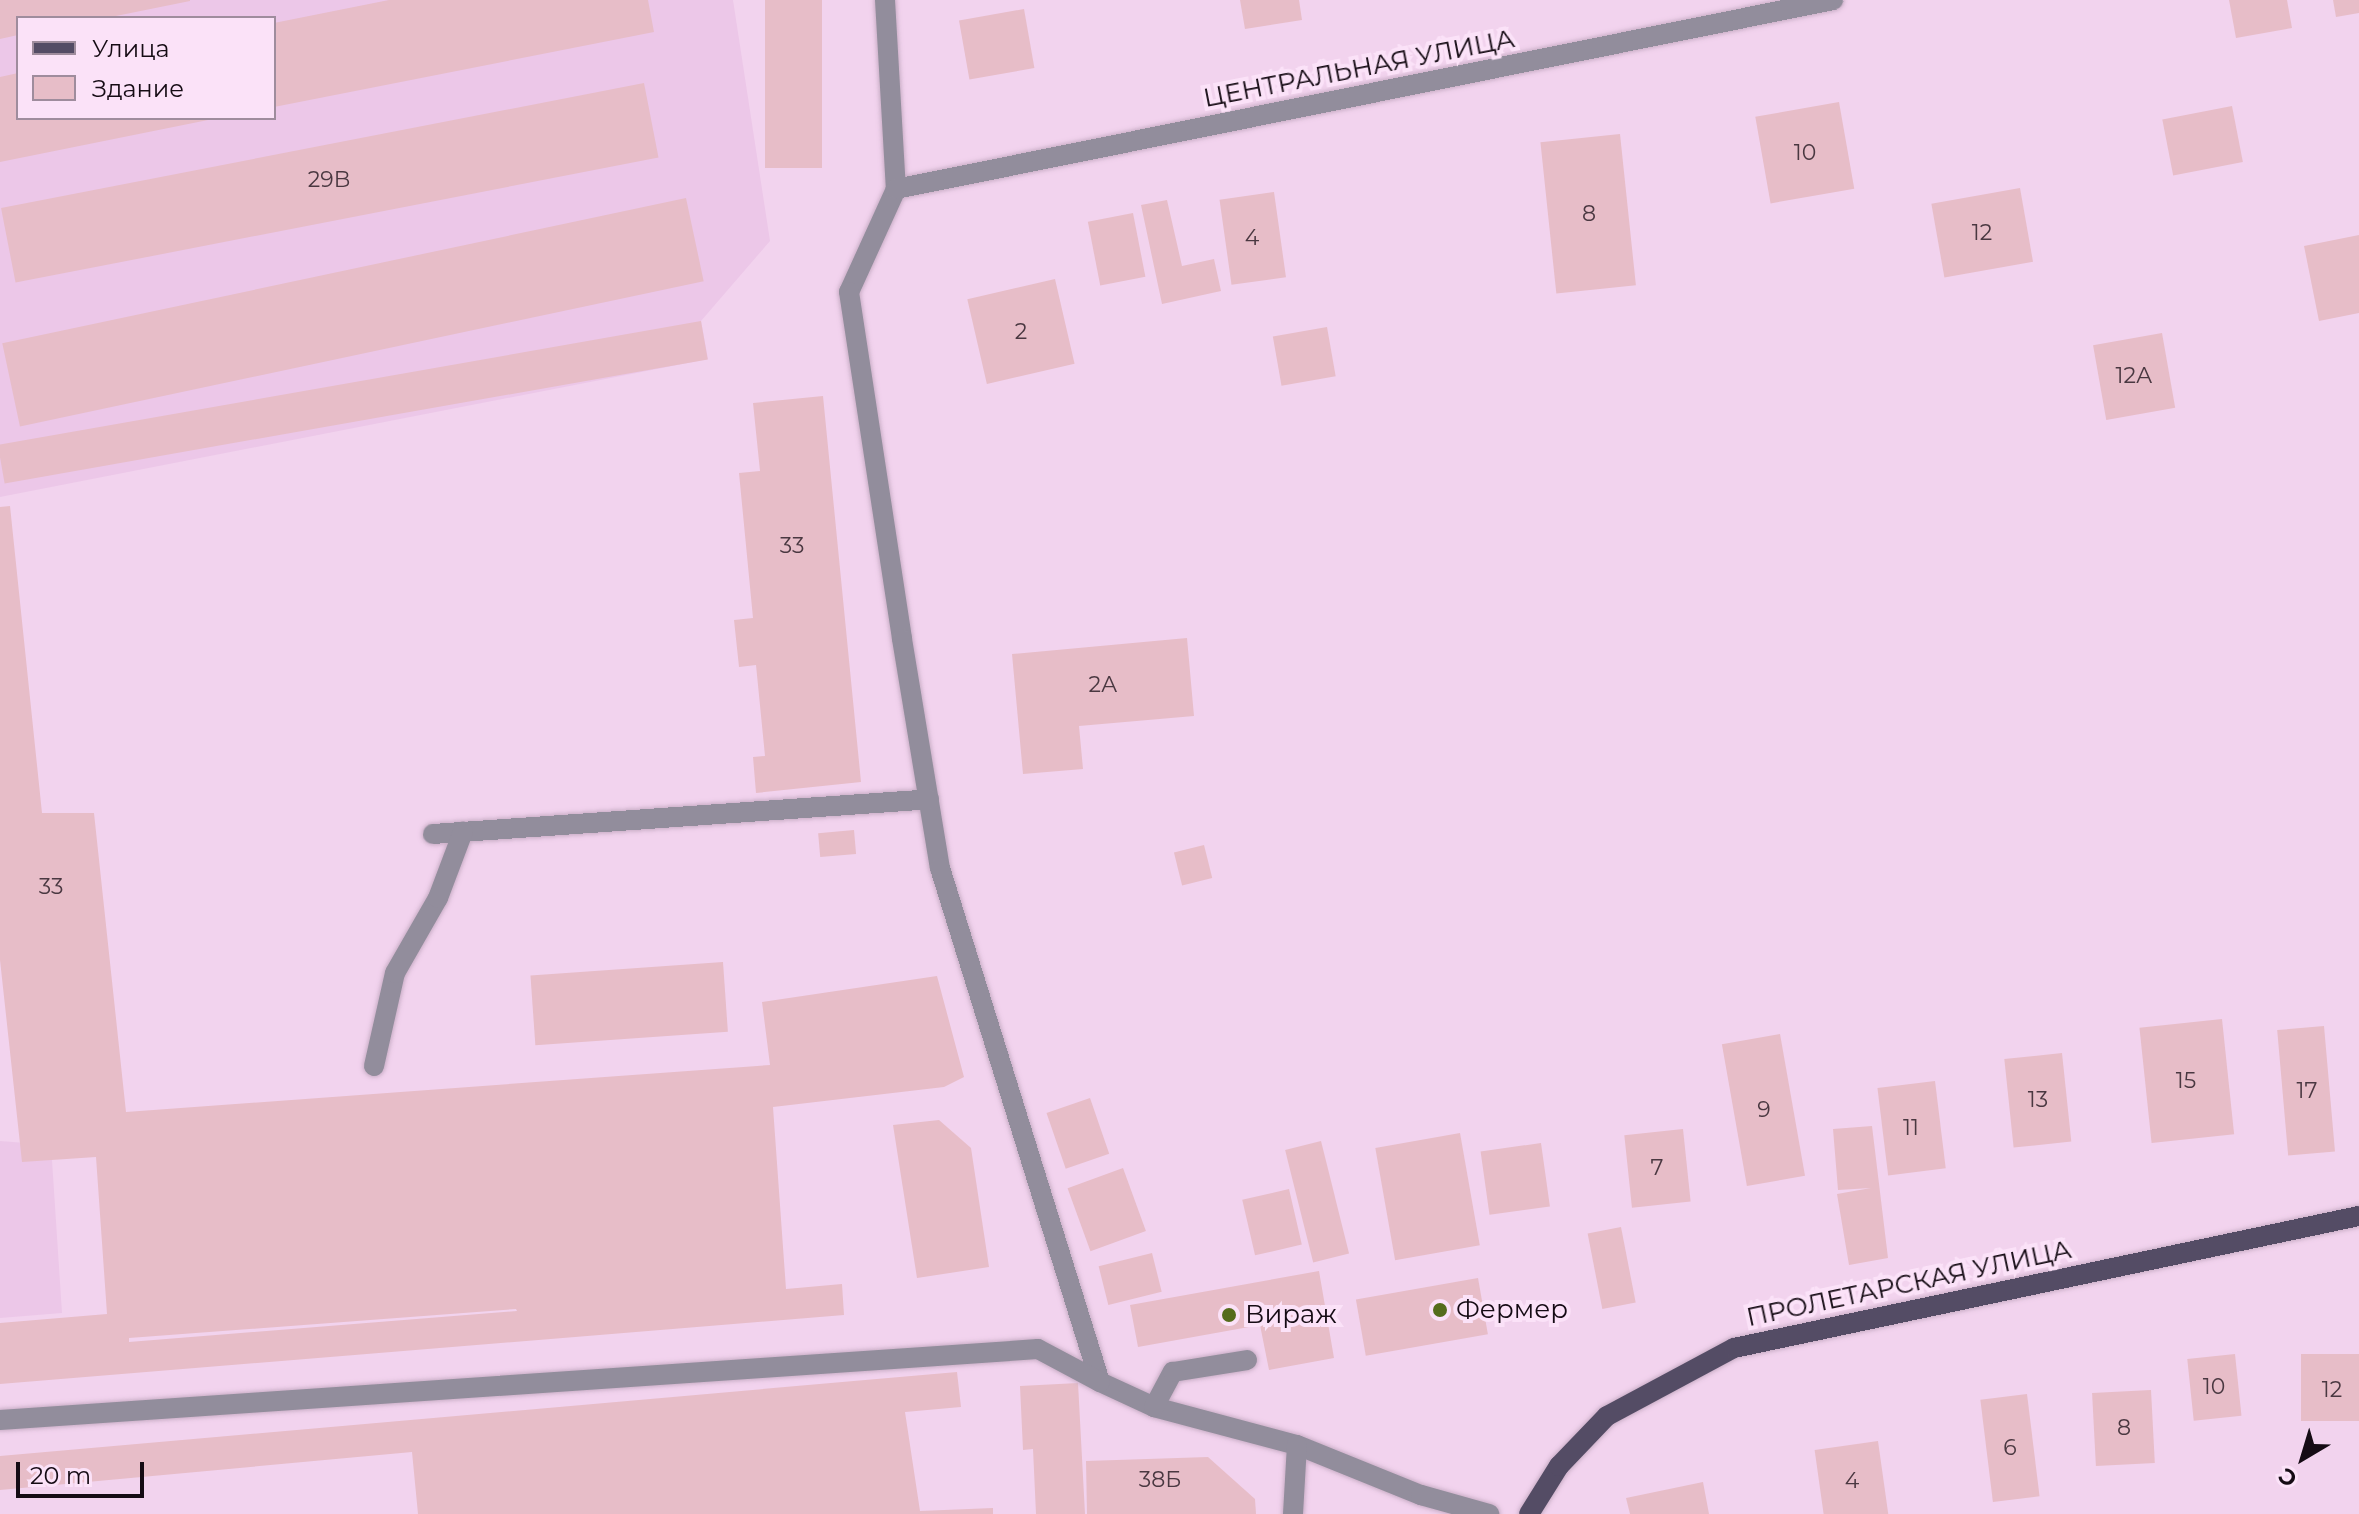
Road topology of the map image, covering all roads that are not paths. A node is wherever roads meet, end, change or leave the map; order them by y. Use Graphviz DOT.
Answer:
graph roads {
  1 [pos="885,0"];
  2 [pos="1833,0"];
  3 [pos="896,189"];
  4 [pos="929,799"];
  5 [pos="463,832"];
  6 [pos="433,834"];
  7 [pos="374,1066"];
  8 [pos="2359,1216"];
  9 [pos="1247,1360"];
  10 [pos="1100,1382"];
  11 [pos="1154,1407"];
  12 [pos="0,1420"];
  13 [pos="1297,1445"];
  14 [pos="1293,1514"];
  15 [pos="1489,1514"];
  16 [pos="1529,1514"];
  1 -- 3 [label="street"];
  2 -- 3 [label="street, ЦЕНТРАЛЬНАЯ УЛИЦА"];
  3 -- 4 [label="street"];
  4 -- 5 [label="street"];
  4 -- 10 [label="street"];
  5 -- 6 [label="street"];
  5 -- 7 [label="street"];
  8 -- 16 [label="main road, ПРОЛЕТАРСКАЯ УЛИЦА"];
  9 -- 11 [label="street"];
  10 -- 11 [label="street"];
  10 -- 12 [label="street"];
  11 -- 13 [label="street"];
  13 -- 14 [label="street"];
  13 -- 15 [label="street"];
}
